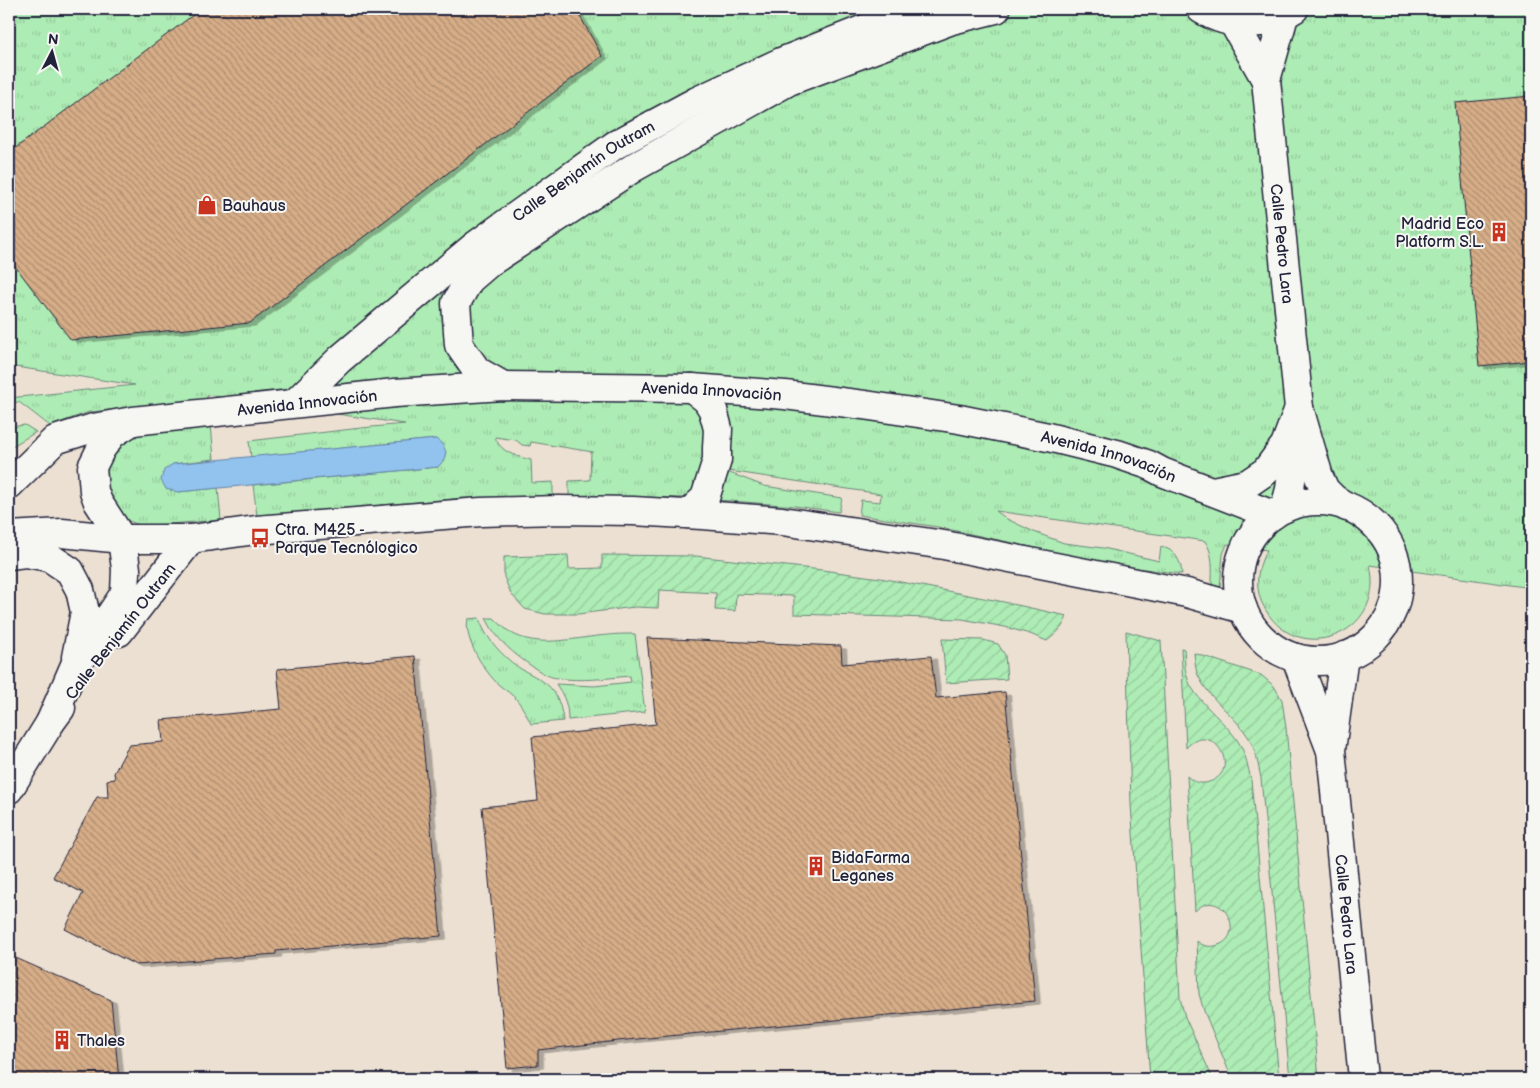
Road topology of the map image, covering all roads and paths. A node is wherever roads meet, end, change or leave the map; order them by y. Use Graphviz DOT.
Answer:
graph roads {
  1 [pos="915,9"];
  2 [pos="996,9"];
  3 [pos="1201,9"];
  4 [pos="1289,12"];
  5 [pos="1232,22"];
  6 [pos="1266,80"];
  7 [pos="503,386"];
  8 [pos="692,388"];
  9 [pos="295,403"];
  10 [pos="1299,408"];
  11 [pos="133,421"];
  12 [pos="9,485"];
  13 [pos="1213,491"];
  14 [pos="1347,507"];
  15 [pos="1279,511"];
  16 [pos="688,514"];
  17 [pos="9,536"];
  18 [pos="122,539"];
  19 [pos="191,539"];
  20 [pos="9,555"];
  21 [pos="1243,609"];
  22 [pos="1344,656"];
  23 [pos="1296,658"];
  24 [pos="75,665"];
  25 [pos="50,723"];
  26 [pos="1331,750"];
  27 [pos="9,789"];
  28 [pos="1363,1079"];
  1 -- 9 [label="street, Calle Benjamín Outram"];
  2 -- 7 [label="street, Calle Benjamín Outram"];
  3 -- 5 [label="street"];
  4 -- 5 [label="street"];
  4 -- 6 [label="street, Calle Pedro Lara"];
  5 -- 6 [label="street, Calle Pedro Lara"];
  6 -- 10 [label="street, Calle Pedro Lara"];
  7 -- 8 [label="street, Avenida Innovación"];
  7 -- 9 [label="street, Avenida Innovación"];
  8 -- 13 [label="street, Avenida Innovación"];
  8 -- 16 [label="street"];
  9 -- 11 [label="street, Avenida Innovación"];
  10 -- 13 [label="street"];
  10 -- 14 [label="street, Calle Pedro Lara"];
  10 -- 15 [label="street, Calle Pedro Lara"];
  11 -- 12 [label="street, Avenida Innovación"];
  11 -- 18 [label="street, Avenida Innovación"];
  13 -- 15 [label="street, Avenida Innovación"];
  14 -- 15 [label="street"];
  14 -- 22 [label="street"];
  15 -- 21 [label="street"];
  16 -- 19 [label="street"];
  16 -- 21 [label="street"];
  17 -- 18 [label="street"];
  18 -- 19 [label="street"];
  18 -- 24 [label="street, Calle Benjamín Outram"];
  19 -- 25 [label="street, Calle Benjamín Outram"];
  20 -- 24 [label="street"];
  21 -- 23 [label="street"];
  22 -- 23 [label="street"];
  22 -- 26 [label="street, Calle Pedro Lara"];
  23 -- 26 [label="street, Calle Pedro Lara"];
  24 -- 25 [label="street, Calle Benjamín Outram"];
  25 -- 27 [label="street, Calle Benjamín Outram"];
  26 -- 28 [label="street, Calle Pedro Lara"];
}
